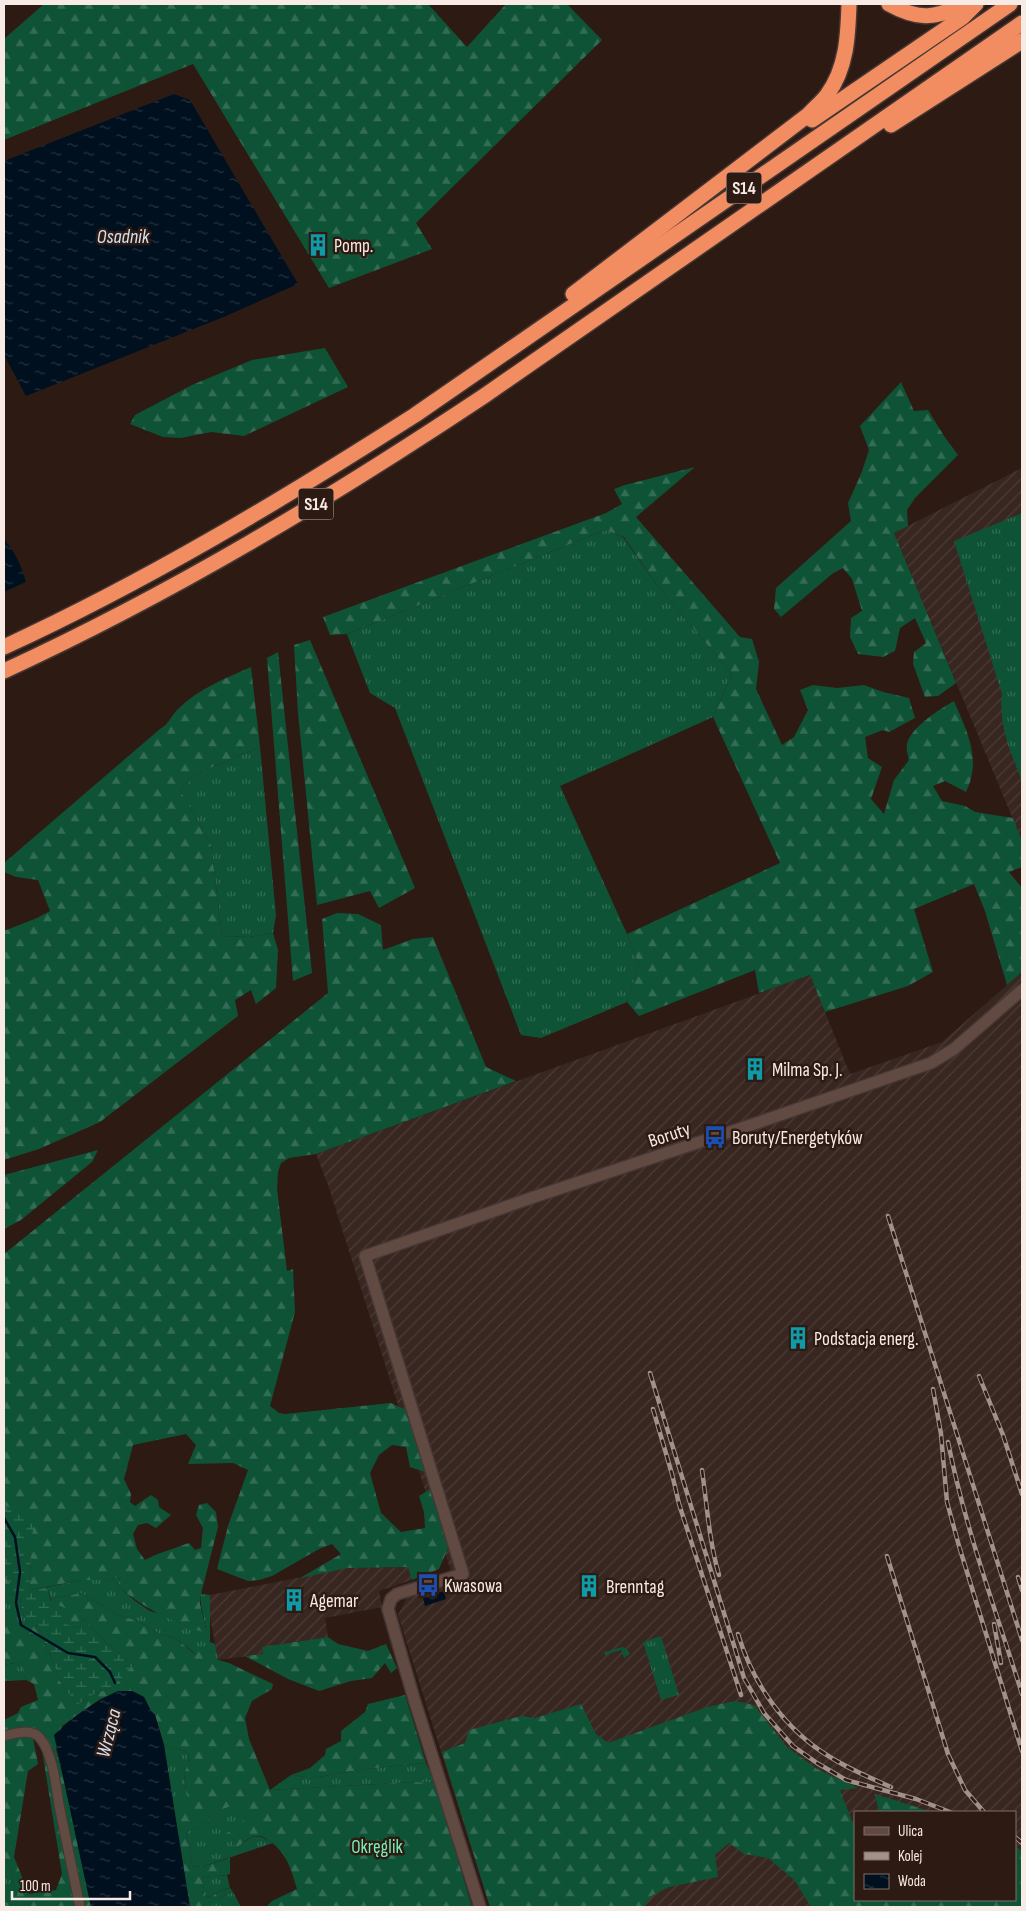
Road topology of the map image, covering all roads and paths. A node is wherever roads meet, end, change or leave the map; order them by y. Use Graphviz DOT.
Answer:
graph roads {
  1 [pos="849,4"];
  2 [pos="889,4"];
  3 [pos="968,4"];
  4 [pos="976,4"];
  5 [pos="1010,4"];
  6 [pos="1022,23"];
  7 [pos="1022,41"];
  8 [pos="795,180"];
  9 [pos="704,194"];
  10 [pos="478,372"];
  11 [pos="4,647"];
  12 [pos="4,671"];
  13 [pos="1022,990"];
  14 [pos="4,1736"];
  15 [pos="80,1907"];
  16 [pos="480,1907"];
  1 -- 9 [label="highway"];
  2 -- 3 [label="highway"];
  4 -- 9 [label="highway"];
  5 -- 10 [label="highway, S14"];
  6 -- 8 [label="highway, S14"];
  7 -- 8 [label="highway"];
  8 -- 12 [label="highway, S14"];
  9 -- 10 [label="highway"];
  10 -- 11 [label="highway, S14"];
  13 -- 16 [label="street, Boruty"];
  14 -- 15 [label="street"];
}
